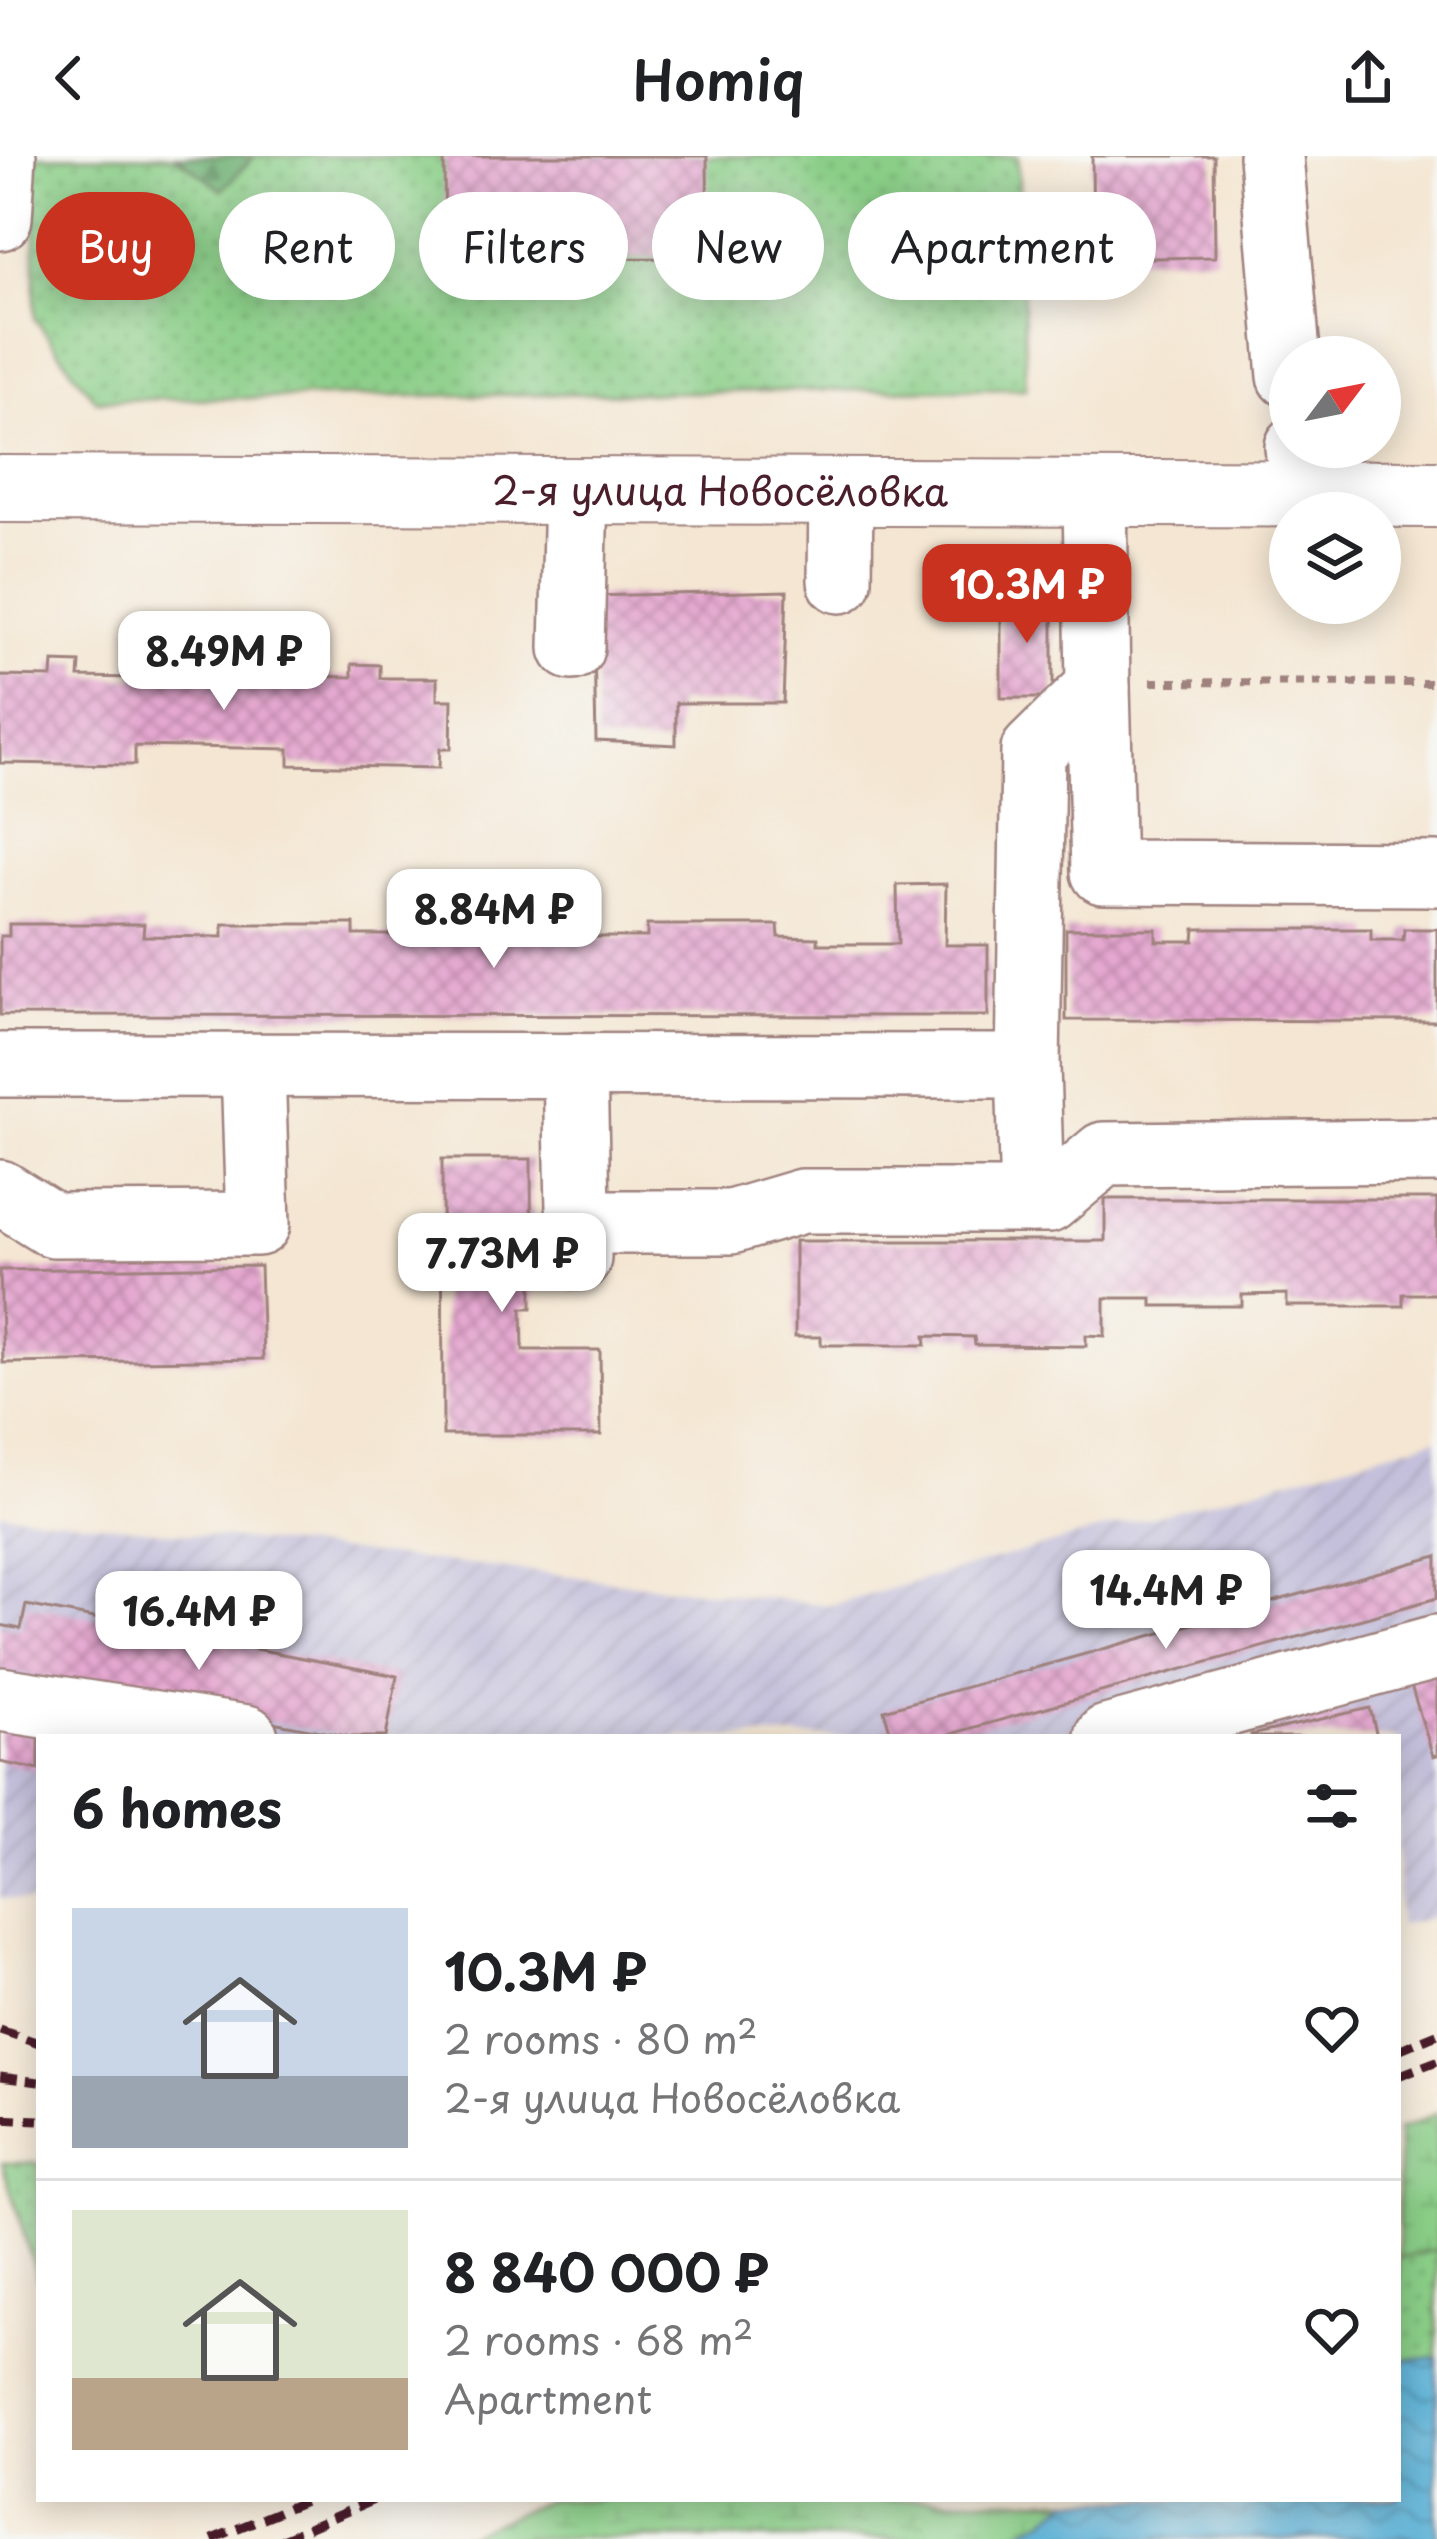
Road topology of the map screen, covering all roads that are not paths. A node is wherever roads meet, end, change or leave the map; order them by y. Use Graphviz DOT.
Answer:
graph roads {
  1 [pos="4,156"];
  2 [pos="1270,156"];
  3 [pos="0,218"];
  4 [pos="1286,336"];
  5 [pos="1300,470"];
  6 [pos="0,489"];
  7 [pos="576,491"];
  8 [pos="841,493"];
  9 [pos="1095,494"];
  10 [pos="1437,494"];
  11 [pos="840,581"];
  12 [pos="572,648"];
  13 [pos="1098,687"];
  14 [pos="1437,874"];
  15 [pos="0,1065"];
  16 [pos="574,1065"];
  17 [pos="254,1066"];
  18 [pos="1028,1066"];
  19 [pos="1437,1151"];
  20 [pos="0,1192"];
  21 [pos="1032,1201"];
  22 [pos="1437,1647"];
  23 [pos="0,1699"];
  24 [pos="227,1734"];
  25 [pos="1118,1734"];
  1 -- 3 [label="street"];
  2 -- 4 [label="street"];
  5 -- 9 [label="main road, 2-я улица Новосёловка"];
  5 -- 10 [label="main road, 2-я улица Новосёловка"];
  6 -- 7 [label="main road, 2-я улица Новосёловка"];
  7 -- 8 [label="main road, 2-я улица Новосёловка"];
  7 -- 12 [label="street"];
  8 -- 9 [label="main road, 2-я улица Новосёловка"];
  8 -- 11 [label="street"];
  9 -- 13 [label="street"];
  13 -- 14 [label="street"];
  13 -- 18 [label="street"];
  15 -- 17 [label="street"];
  16 -- 17 [label="street"];
  16 -- 18 [label="street"];
  16 -- 21 [label="street"];
  17 -- 20 [label="street"];
  18 -- 21 [label="street"];
  19 -- 21 [label="street"];
  22 -- 25 [label="street"];
  23 -- 24 [label="street"];
}
